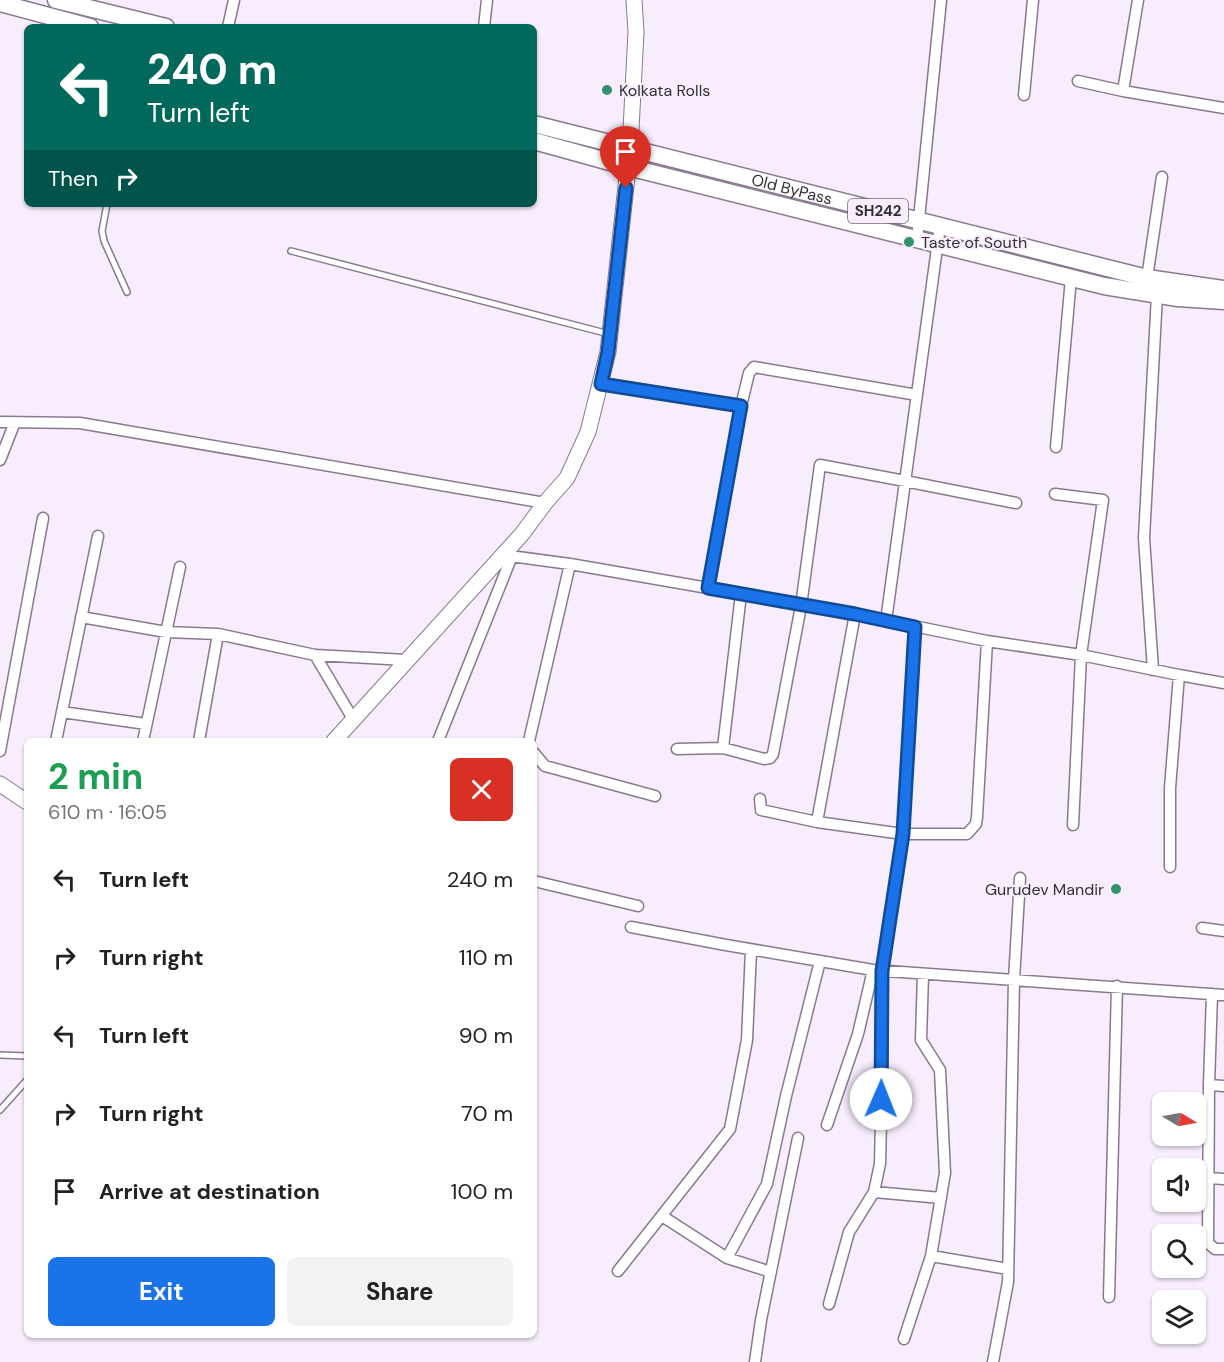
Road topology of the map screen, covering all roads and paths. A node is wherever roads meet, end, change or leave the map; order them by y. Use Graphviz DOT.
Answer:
graph roads {
  1 [pos="56,0"];
  2 [pos="234,0"];
  3 [pos="487,0"];
  4 [pos="634,0"];
  5 [pos="941,0"];
  6 [pos="1033,0"];
  7 [pos="1138,0"];
  8 [pos="0,3"];
  9 [pos="78,3"];
  10 [pos="79,24"];
  11 [pos="148,24"];
  12 [pos="229,24"];
  13 [pos="484,24"];
  14 [pos="1078,81"];
  15 [pos="1123,91"];
  16 [pos="1024,95"];
  17 [pos="1224,108"];
  18 [pos="537,125"];
  19 [pos="537,142"];
  20 [pos="630,149"];
  21 [pos="628,166"];
  22 [pos="1162,177"];
  23 [pos="106,207"];
  24 [pos="920,221"];
  25 [pos="940,226"];
  26 [pos="917,239"];
  27 [pos="937,244"];
  28 [pos="291,251"];
  29 [pos="1071,278"];
  30 [pos="1147,278"];
  31 [pos="1224,289"];
  32 [pos="127,292"];
  33 [pos="1157,295"];
  34 [pos="1224,302"];
  35 [pos="610,335"];
  36 [pos="601,384"];
  37 [pos="916,396"];
  38 [pos="741,406"];
  39 [pos="0,422"];
  40 [pos="15,422"];
  41 [pos="1056,447"];
  42 [pos="0,460"];
  43 [pos="905,480"];
  44 [pos="1055,494"];
  45 [pos="545,503"];
  46 [pos="1016,503"];
  47 [pos="43,518"];
  48 [pos="98,536"];
  49 [pos="507,555"];
  50 [pos="570,564"];
  51 [pos="180,567"];
  52 [pos="708,588"];
  53 [pos="741,594"];
  54 [pos="801,606"];
  55 [pos="855,614"];
  56 [pos="81,616"];
  57 [pos="886,621"];
  58 [pos="915,627"];
  59 [pos="166,632"];
  60 [pos="218,634"];
  61 [pos="987,641"];
  62 [pos="315,655"];
  63 [pos="1081,655"];
  64 [pos="406,660"];
  65 [pos="1153,670"];
  66 [pos="1179,675"];
  67 [pos="1224,683"];
  68 [pos="62,712"];
  69 [pos="353,719"];
  70 [pos="146,724"];
  71 [pos="57,738"];
  72 [pos="144,738"];
  73 [pos="200,738"];
  74 [pos="337,738"];
  75 [pos="439,738"];
  76 [pos="530,738"];
  77 [pos="723,748"];
  78 [pos="677,749"];
  79 [pos="0,751"];
  80 [pos="537,757"];
  81 [pos="0,784"];
  82 [pos="655,796"];
  83 [pos="24,800"];
  84 [pos="760,800"];
  85 [pos="817,822"];
  86 [pos="1073,825"];
  87 [pos="903,834"];
  88 [pos="1170,867"];
  89 [pos="1020,878"];
  90 [pos="537,881"];
  91 [pos="638,906"];
  92 [pos="631,927"];
  93 [pos="1202,928"];
  94 [pos="1224,931"];
  95 [pos="751,950"];
  96 [pos="820,962"];
  97 [pos="878,970"];
  98 [pos="923,974"];
  99 [pos="1014,980"];
  100 [pos="1117,986"];
  101 [pos="1218,995"];
  102 [pos="0,1054"];
  103 [pos="24,1056"];
  104 [pos="24,1083"];
  105 [pos="1209,1085"];
  106 [pos="1224,1086"];
  107 [pos="0,1110"];
  108 [pos="827,1125"];
  109 [pos="798,1138"];
  110 [pos="1209,1178"];
  111 [pos="1224,1179"];
  112 [pos="874,1192"];
  113 [pos="941,1198"];
  114 [pos="662,1216"];
  115 [pos="1224,1249"];
  116 [pos="931,1256"];
  117 [pos="728,1258"];
  118 [pos="1008,1269"];
  119 [pos="618,1271"];
  120 [pos="771,1272"];
  121 [pos="1109,1297"];
  122 [pos="829,1304"];
  123 [pos="904,1339"];
  124 [pos="755,1362"];
  125 [pos="993,1362"];
  1 -- 9 [label="main road"];
  2 -- 12 [label="street"];
  3 -- 13 [label="street"];
  4 -- 20 [label="street"];
  5 -- 24 [label="street"];
  6 -- 16 [label="street"];
  7 -- 15 [label="street"];
  8 -- 10 [label="main road"];
  9 -- 11 [label="main road"];
  14 -- 15 [label="street"];
  15 -- 17 [label="street"];
  18 -- 20 [label="main road, Old ByPass / SH242"];
  19 -- 21 [label="main road"];
  20 -- 21 [label="street"];
  20 -- 24 [label="main road, Old ByPass / SH242"];
  21 -- 26 [label="main road"];
  21 -- 35 [label="street"];
  22 -- 30 [label="street"];
  23 -- 32 [label="lane"];
  24 -- 25 [label="main road, Old ByPass / SH242"];
  24 -- 26 [label="street"];
  25 -- 27 [label="street"];
  25 -- 30 [label="main road, Old ByPass / SH242"];
  26 -- 27 [label="main road"];
  27 -- 29 [label="main road"];
  27 -- 37 [label="street"];
  28 -- 35 [label="lane"];
  29 -- 33 [label="main road"];
  29 -- 41 [label="street"];
  30 -- 31 [label="main road, Old ByPass / SH242"];
  33 -- 34 [label="main road"];
  33 -- 65 [label="street"];
  35 -- 36 [label="street"];
  36 -- 38 [label="street"];
  36 -- 45 [label="street"];
  37 -- 38 [label="street"];
  37 -- 43 [label="street"];
  38 -- 52 [label="street"];
  39 -- 40 [label="street"];
  40 -- 42 [label="street"];
  40 -- 45 [label="street"];
  43 -- 46 [label="street"];
  43 -- 54 [label="street"];
  43 -- 57 [label="street"];
  44 -- 63 [label="street"];
  45 -- 49 [label="street"];
  47 -- 79 [label="street"];
  48 -- 56 [label="street"];
  49 -- 50 [label="street"];
  49 -- 64 [label="street"];
  49 -- 75 [label="street"];
  50 -- 52 [label="street"];
  50 -- 76 [label="street"];
  51 -- 59 [label="street"];
  52 -- 53 [label="street"];
  53 -- 54 [label="street"];
  53 -- 77 [label="street"];
  54 -- 55 [label="street"];
  54 -- 77 [label="street"];
  55 -- 57 [label="street"];
  55 -- 85 [label="street"];
  56 -- 59 [label="street"];
  56 -- 68 [label="street"];
  57 -- 58 [label="street"];
  58 -- 61 [label="street"];
  58 -- 87 [label="street"];
  59 -- 60 [label="street"];
  59 -- 70 [label="street"];
  60 -- 62 [label="street"];
  60 -- 73 [label="street"];
  61 -- 63 [label="street"];
  61 -- 87 [label="street"];
  62 -- 64 [label="street"];
  62 -- 69 [label="street"];
  63 -- 65 [label="street"];
  63 -- 86 [label="street"];
  64 -- 69 [label="street"];
  65 -- 66 [label="street"];
  66 -- 67 [label="street"];
  66 -- 88 [label="street"];
  68 -- 70 [label="street"];
  68 -- 71 [label="street"];
  69 -- 74 [label="street"];
  70 -- 72 [label="street"];
  77 -- 78 [label="street"];
  80 -- 82 [label="street"];
  81 -- 83 [label="street"];
  84 -- 85 [label="street"];
  85 -- 87 [label="street"];
  87 -- 97 [label="street"];
  89 -- 99 [label="street"];
  90 -- 91 [label="street"];
  92 -- 95 [label="street"];
  93 -- 94 [label="street"];
  95 -- 96 [label="street"];
  95 -- 114 [label="street"];
  96 -- 97 [label="street"];
  96 -- 117 [label="street"];
  97 -- 98 [label="street"];
  97 -- 108 [label="street"];
  97 -- 112 [label="street"];
  98 -- 99 [label="street"];
  98 -- 113 [label="street"];
  99 -- 100 [label="street"];
  99 -- 118 [label="street"];
  100 -- 101 [label="street"];
  100 -- 121 [label="street"];
  101 -- 105 [label="street"];
  102 -- 103 [label="lane"];
  104 -- 107 [label="lane"];
  105 -- 106 [label="street"];
  105 -- 110 [label="street"];
  109 -- 120 [label="street"];
  110 -- 111 [label="street"];
  110 -- 115 [label="street"];
  112 -- 113 [label="street"];
  112 -- 122 [label="street"];
  113 -- 116 [label="street"];
  114 -- 117 [label="street"];
  114 -- 119 [label="street"];
  116 -- 118 [label="street"];
  116 -- 123 [label="street"];
  117 -- 120 [label="street"];
  118 -- 125 [label="street"];
  120 -- 124 [label="street"];
}
